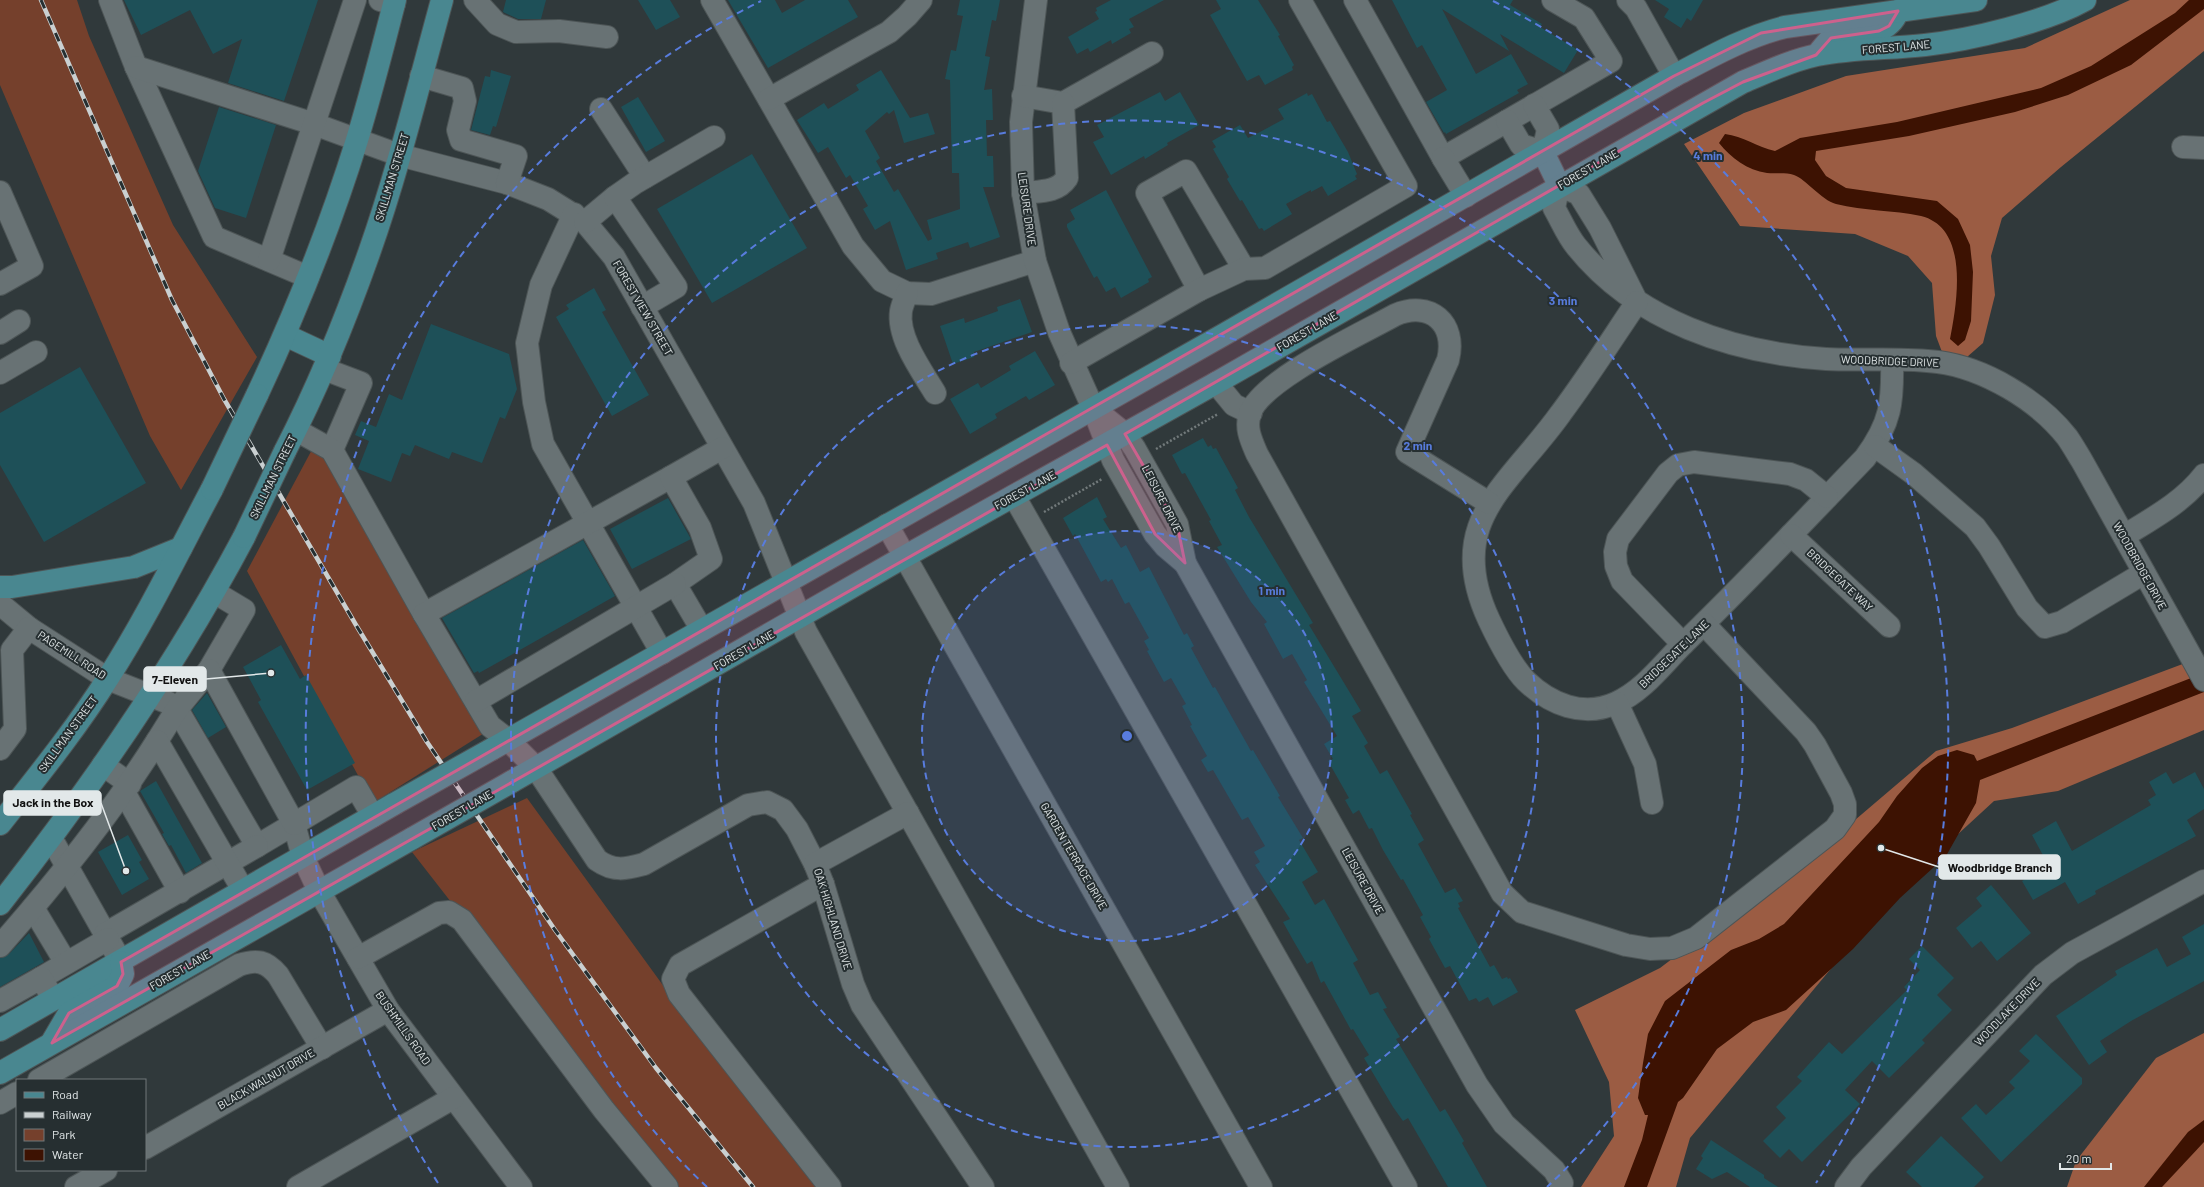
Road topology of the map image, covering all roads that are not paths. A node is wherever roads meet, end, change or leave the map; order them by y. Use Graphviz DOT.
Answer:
graph roads {
  1 [pos="110,0"];
  2 [pos="355,0"];
  3 [pos="442,0"];
  4 [pos="475,0"];
  5 [pos="712,0"];
  6 [pos="921,0"];
  7 [pos="1036,0"];
  8 [pos="1300,0"];
  9 [pos="1355,0"];
  10 [pos="1553,0"];
  11 [pos="1628,0"];
  12 [pos="1976,0"];
  13 [pos="2085,0"];
  14 [pos="390,2"];
  15 [pos="1897,6"];
  16 [pos="607,36"];
  17 [pos="1152,53"];
  18 [pos="1816,55"];
  19 [pos="136,68"];
  20 [pos="421,76"];
  21 [pos="1674,76"];
  22 [pos="1023,96"];
  23 [pos="769,99"];
  24 [pos="1062,103"];
  25 [pos="1534,105"];
  26 [pos="601,109"];
  27 [pos="1507,121"];
  28 [pos="314,124"];
  29 [pos="714,137"];
  30 [pos="357,140"];
  31 [pos="1543,152"];
  32 [pos="400,155"];
  33 [pos="1443,158"];
  34 [pos="645,177"];
  35 [pos="507,183"];
  36 [pos="1559,185"];
  37 [pos="0,192"];
  38 [pos="1024,193"];
  39 [pos="1466,196"];
  40 [pos="615,197"];
  41 [pos="579,218"];
  42 [pos="269,260"];
  43 [pos="1035,261"];
  44 [pos="1244,269"];
  45 [pos="308,277"];
  46 [pos="0,284"];
  47 [pos="1199,290"];
  48 [pos="907,293"];
  49 [pos="1637,302"];
  50 [pos="642,307"];
  51 [pos="19,321"];
  52 [pos="0,332"];
  53 [pos="285,335"];
  54 [pos="36,352"];
  55 [pos="1892,360"];
  56 [pos="327,362"];
  57 [pos="1071,364"];
  58 [pos="0,373"];
  59 [pos="1216,383"];
  60 [pos="935,393"];
  61 [pos="1093,408"];
  62 [pos="1242,409"];
  63 [pos="296,430"];
  64 [pos="1116,439"];
  65 [pos="1874,446"];
  66 [pos="722,448"];
  67 [pos="332,450"];
  68 [pos="2204,475"];
  69 [pos="671,477"];
  70 [pos="1014,496"];
  71 [pos="1827,498"];
  72 [pos="1489,503"];
  73 [pos="587,524"];
  74 [pos="887,525"];
  75 [pos="1791,535"];
  76 [pos="2124,536"];
  77 [pos="181,548"];
  78 [pos="904,557"];
  79 [pos="2144,573"];
  80 [pos="785,583"];
  81 [pos="675,584"];
  82 [pos="0,587"];
  83 [pos="214,592"];
  84 [pos="0,604"];
  85 [pos="635,608"];
  86 [pos="424,614"];
  87 [pos="800,618"];
  88 [pos="1704,624"];
  89 [pos="1889,626"];
  90 [pos="29,628"];
  91 [pos="702,630"];
  92 [pos="1683,644"];
  93 [pos="662,653"];
  94 [pos="209,670"];
  95 [pos="108,679"];
  96 [pos="2204,680"];
  97 [pos="149,696"];
  98 [pos="476,702"];
  99 [pos="1617,703"];
  100 [pos="177,709"];
  101 [pos="157,741"];
  102 [pos="500,745"];
  103 [pos="0,749"];
  104 [pos="103,766"];
  105 [pos="536,768"];
  106 [pos="127,788"];
  107 [pos="1652,803"];
  108 [pos="908,813"];
  109 [pos="373,816"];
  110 [pos="0,824"];
  111 [pos="294,824"];
  112 [pos="51,838"];
  113 [pos="257,846"];
  114 [pos="303,856"];
  115 [pos="815,864"];
  116 [pos="228,865"];
  117 [pos="67,866"];
  118 [pos="2204,881"];
  119 [pos="823,884"];
  120 [pos="243,890"];
  121 [pos="319,891"];
  122 [pos="180,892"];
  123 [pos="0,904"];
  124 [pos="33,908"];
  125 [pos="107,937"];
  126 [pos="0,946"];
  127 [pos="358,958"];
  128 [pos="121,962"];
  129 [pos="66,963"];
  130 [pos="41,978"];
  131 [pos="54,1000"];
  132 [pos="0,1001"];
  133 [pos="388,1010"];
  134 [pos="1,1027"];
  135 [pos="52,1043"];
  136 [pos="322,1048"];
  137 [pos="0,1073"];
  138 [pos="41,1079"];
  139 [pos="16,1094"];
  140 [pos="453,1098"];
  141 [pos="0,1102"];
  142 [pos="146,1147"];
  143 [pos="104,1171"];
  144 [pos="1561,1185"];
  145 [pos="76,1187"];
  146 [pos="298,1187"];
  147 [pos="520,1187"];
  148 [pos="667,1187"];
  149 [pos="830,1187"];
  150 [pos="983,1187"];
  151 [pos="1118,1187"];
  152 [pos="1261,1187"];
  153 [pos="1406,1187"];
  154 [pos="1846,1187"];
  1 -- 19 [label="street"];
  2 -- 28 [label="street"];
  3 -- 20 [label="main road, SKILLMAN STREET"];
  4 -- 16 [label="street"];
  5 -- 23 [label="street"];
  6 -- 23 [label="street"];
  7 -- 22 [label="street, LEISURE DRIVE"];
  8 -- 44 [label="street"];
  9 -- 33 [label="street"];
  10 -- 25 [label="street"];
  11 -- 21 [label="street"];
  12 -- 15 [label="main road"];
  13 -- 18 [label="main road, FOREST LANE"];
  14 -- 30 [label="main road, SKILLMAN STREET"];
  15 -- 18 [label="main road"];
  15 -- 21 [label="main road"];
  17 -- 24 [label="street"];
  18 -- 36 [label="main road, FOREST LANE"];
  19 -- 28 [label="street, FOREST VIEW STREET"];
  19 -- 42 [label="street"];
  20 -- 32 [label="main road, SKILLMAN STREET"];
  20 -- 35 [label="street"];
  21 -- 31 [label="main road"];
  22 -- 24 [label="street"];
  22 -- 38 [label="street, LEISURE DRIVE"];
  23 -- 48 [label="street"];
  24 -- 38 [label="street"];
  25 -- 27 [label="street"];
  25 -- 31 [label="street"];
  26 -- 34 [label="street"];
  27 -- 31 [label="street"];
  27 -- 33 [label="street"];
  28 -- 30 [label="street, FOREST VIEW STREET"];
  28 -- 42 [label="street"];
  29 -- 34 [label="street"];
  30 -- 32 [label="street, FOREST VIEW STREET"];
  30 -- 45 [label="main road, SKILLMAN STREET"];
  31 -- 36 [label="main road"];
  31 -- 39 [label="main road"];
  32 -- 35 [label="street, FOREST VIEW STREET"];
  32 -- 56 [label="main road, SKILLMAN STREET"];
  33 -- 39 [label="street"];
  34 -- 40 [label="street"];
  35 -- 41 [label="street, FOREST VIEW STREET"];
  36 -- 49 [label="street"];
  36 -- 49 [label="street, WOODBRIDGE DRIVE"];
  36 -- 59 [label="main road, FOREST LANE"];
  37 -- 46 [label="street"];
  38 -- 43 [label="street, LEISURE DRIVE"];
  39 -- 61 [label="main road"];
  40 -- 41 [label="street"];
  40 -- 50 [label="street"];
  41 -- 50 [label="street, FOREST VIEW STREET"];
  41 -- 73 [label="street"];
  42 -- 45 [label="street"];
  43 -- 48 [label="street"];
  43 -- 57 [label="street, LEISURE DRIVE"];
  44 -- 47 [label="street"];
  44 -- 47 [label="street"];
  45 -- 53 [label="main road, SKILLMAN STREET"];
  47 -- 57 [label="street"];
  48 -- 60 [label="street"];
  49 -- 55 [label="street, WOODBRIDGE DRIVE"];
  49 -- 72 [label="street, BRIDGEGATE LANE"];
  50 -- 66 [label="street, FOREST VIEW STREET"];
  51 -- 52 [label="street"];
  53 -- 56 [label="main road"];
  53 -- 77 [label="main road, SKILLMAN STREET, bridge"];
  54 -- 58 [label="street"];
  55 -- 65 [label="street, BRIDGEGATE LANE"];
  55 -- 76 [label="street, WOODBRIDGE DRIVE"];
  56 -- 63 [label="main road, SKILLMAN STREET"];
  56 -- 67 [label="street"];
  57 -- 61 [label="street, LEISURE DRIVE"];
  59 -- 62 [label="street"];
  59 -- 64 [label="main road, FOREST LANE"];
  61 -- 64 [label="street, LEISURE DRIVE"];
  61 -- 74 [label="main road"];
  62 -- 72 [label="street"];
  62 -- 88 [label="street"];
  63 -- 67 [label="street"];
  63 -- 83 [label="main road, SKILLMAN STREET, bridge"];
  64 -- 70 [label="main road, FOREST LANE"];
  64 -- 144 [label="street, LEISURE DRIVE"];
  65 -- 71 [label="street, BRIDGEGATE LANE"];
  65 -- 79 [label="street"];
  66 -- 69 [label="street"];
  66 -- 80 [label="street, FOREST VIEW STREET"];
  67 -- 86 [label="street, OAK HIGHLAND DRIVE"];
  68 -- 76 [label="street"];
  69 -- 73 [label="street"];
  69 -- 81 [label="street"];
  70 -- 78 [label="main road, FOREST LANE"];
  70 -- 153 [label="street"];
  71 -- 75 [label="street, BRIDGEGATE LANE"];
  71 -- 92 [label="street"];
  72 -- 99 [label="street, BRIDGEGATE LANE"];
  73 -- 85 [label="street"];
  73 -- 86 [label="street"];
  74 -- 78 [label="street, GARDEN TERRACE DRIVE"];
  74 -- 80 [label="main road"];
  75 -- 88 [label="street, BRIDGEGATE LANE"];
  75 -- 89 [label="street, BRIDGEGATE WAY"];
  76 -- 79 [label="street, WOODBRIDGE DRIVE"];
  77 -- 82 [label="main road"];
  77 -- 95 [label="main road, SKILLMAN STREET"];
  78 -- 87 [label="main road, FOREST LANE"];
  78 -- 152 [label="street, GARDEN TERRACE DRIVE"];
  79 -- 96 [label="street, WOODBRIDGE DRIVE"];
  80 -- 87 [label="street, FOREST VIEW STREET"];
  80 -- 91 [label="main road"];
  81 -- 85 [label="street"];
  81 -- 91 [label="street"];
  83 -- 94 [label="street"];
  83 -- 97 [label="main road, SKILLMAN STREET"];
  84 -- 90 [label="street, PAGEMILL ROAD"];
  85 -- 93 [label="street"];
  85 -- 98 [label="street"];
  86 -- 98 [label="street, OAK HIGHLAND DRIVE"];
  87 -- 105 [label="main road, FOREST LANE"];
  87 -- 108 [label="street, FOREST VIEW STREET"];
  88 -- 92 [label="street, BRIDGEGATE LANE"];
  90 -- 95 [label="street, PAGEMILL ROAD"];
  90 -- 103 [label="street"];
  91 -- 93 [label="main road"];
  92 -- 99 [label="street, BRIDGEGATE LANE"];
  93 -- 102 [label="main road"];
  94 -- 100 [label="street"];
  94 -- 111 [label="street, BUSHMILLS ROAD"];
  95 -- 97 [label="street, PAGEMILL ROAD"];
  95 -- 110 [label="main road, SKILLMAN STREET"];
  97 -- 100 [label="street, PAGEMILL ROAD"];
  97 -- 104 [label="main road, SKILLMAN STREET"];
  98 -- 102 [label="street, OAK HIGHLAND DRIVE"];
  99 -- 107 [label="street"];
  100 -- 101 [label="street"];
  100 -- 113 [label="street"];
  101 -- 106 [label="street"];
  101 -- 116 [label="street"];
  102 -- 105 [label="street, OAK HIGHLAND DRIVE"];
  102 -- 109 [label="main road, bridge"];
  104 -- 106 [label="street"];
  104 -- 112 [label="main road, SKILLMAN STREET"];
  105 -- 115 [label="street, OAK HIGHLAND DRIVE"];
  105 -- 121 [label="main road, FOREST LANE, bridge"];
  106 -- 117 [label="street"];
  106 -- 122 [label="street"];
  108 -- 115 [label="street"];
  108 -- 151 [label="street, FOREST VIEW STREET"];
  109 -- 111 [label="street"];
  109 -- 114 [label="main road"];
  111 -- 113 [label="street"];
  111 -- 114 [label="street, BUSHMILLS ROAD"];
  112 -- 117 [label="street"];
  112 -- 123 [label="main road, SKILLMAN STREET"];
  113 -- 116 [label="street"];
  114 -- 120 [label="main road"];
  114 -- 121 [label="street, BUSHMILLS ROAD"];
  115 -- 119 [label="street, OAK HIGHLAND DRIVE"];
  116 -- 120 [label="street"];
  116 -- 122 [label="street"];
  117 -- 124 [label="street"];
  117 -- 125 [label="street"];
  118 -- 154 [label="street, WOODLAKE DRIVE"];
  119 -- 149 [label="street"];
  119 -- 150 [label="street, OAK HIGHLAND DRIVE"];
  120 -- 128 [label="main road"];
  121 -- 127 [label="street, BUSHMILLS ROAD"];
  121 -- 135 [label="main road, FOREST LANE"];
  122 -- 125 [label="street"];
  124 -- 126 [label="street"];
  124 -- 129 [label="street"];
  125 -- 128 [label="street"];
  125 -- 129 [label="street"];
  127 -- 133 [label="street, BUSHMILLS ROAD"];
  127 -- 148 [label="street"];
  128 -- 131 [label="main road"];
  128 -- 135 [label="main road"];
  129 -- 130 [label="street"];
  130 -- 131 [label="street"];
  130 -- 132 [label="street"];
  131 -- 134 [label="main road"];
  133 -- 136 [label="street, BLACK WALNUT DRIVE"];
  133 -- 140 [label="street, BUSHMILLS ROAD"];
  135 -- 137 [label="main road, FOREST LANE"];
  136 -- 138 [label="street"];
  136 -- 142 [label="street, BLACK WALNUT DRIVE"];
  139 -- 141 [label="street"];
  140 -- 146 [label="street"];
  140 -- 147 [label="street, BUSHMILLS ROAD"];
  143 -- 145 [label="street"];
}
